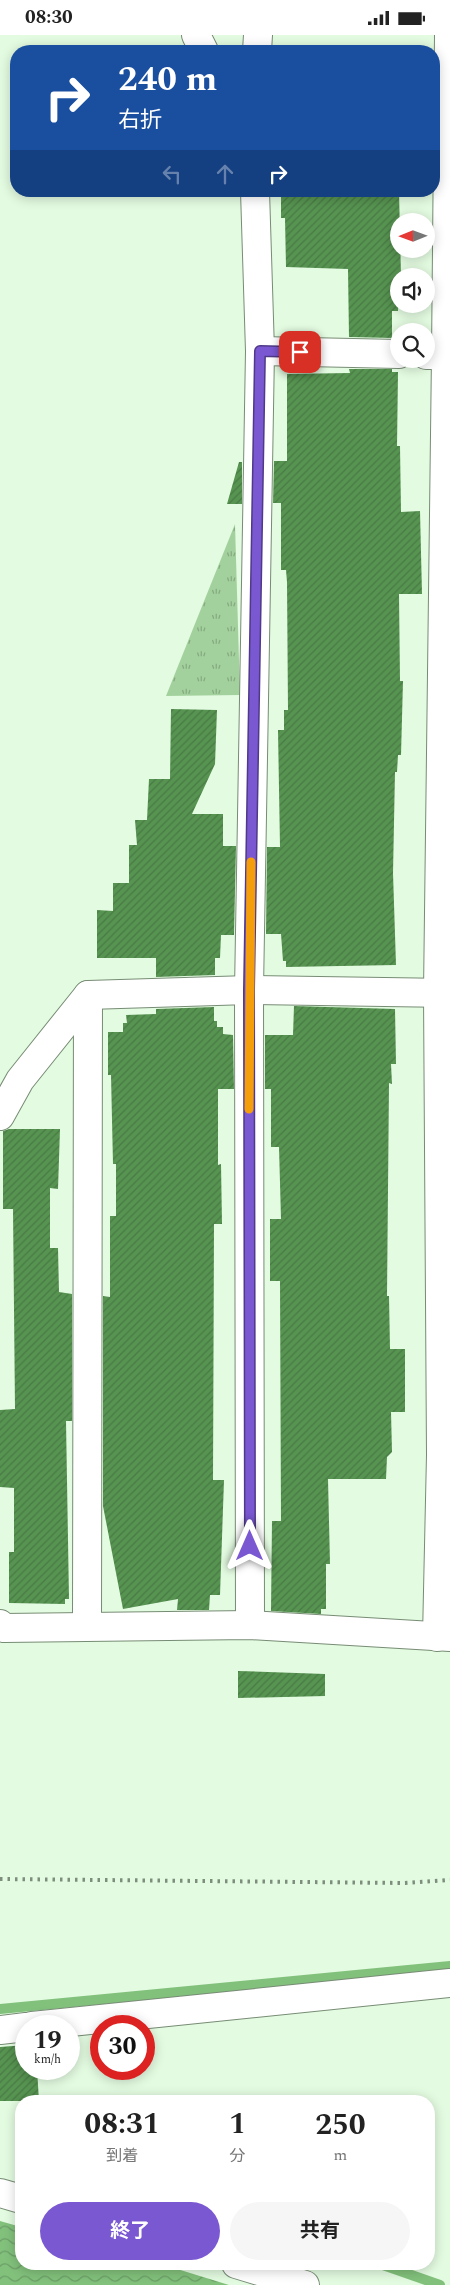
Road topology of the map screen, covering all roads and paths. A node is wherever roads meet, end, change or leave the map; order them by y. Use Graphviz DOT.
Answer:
graph roads {
  1 [pos="449,35"];
  2 [pos="255,197"];
  3 [pos="260,351"];
  4 [pos="390,354"];
  5 [pos="441,355"];
  6 [pos="249,990"];
  7 [pos="444,993"];
  8 [pos="88,995"];
  9 [pos="0,1116"];
  10 [pos="445,1455"];
  11 [pos="0,1625"];
  12 [pos="250,1625"];
  13 [pos="87,1626"];
  14 [pos="444,1637"];
  15 [pos="450,1983"];
  16 [pos="80,2021"];
  17 [pos="15,2028"];
  18 [pos="0,2029"];
  19 [pos="0,2193"];
  20 [pos="15,2197"];
  21 [pos="256,2270"];
  22 [pos="305,2285"];
  1 -- 5 [label="street"];
  2 -- 3 [label="street"];
  3 -- 4 [label="street"];
  3 -- 6 [label="street"];
  5 -- 7 [label="street"];
  6 -- 7 [label="street"];
  6 -- 8 [label="street"];
  6 -- 12 [label="street"];
  7 -- 10 [label="street"];
  8 -- 9 [label="street"];
  8 -- 13 [label="street"];
  10 -- 14 [label="street"];
  11 -- 13 [label="street"];
  12 -- 13 [label="street"];
  12 -- 14 [label="street"];
  15 -- 16 [label="street"];
  17 -- 18 [label="street"];
  19 -- 20 [label="street"];
  21 -- 22 [label="street"];
}
